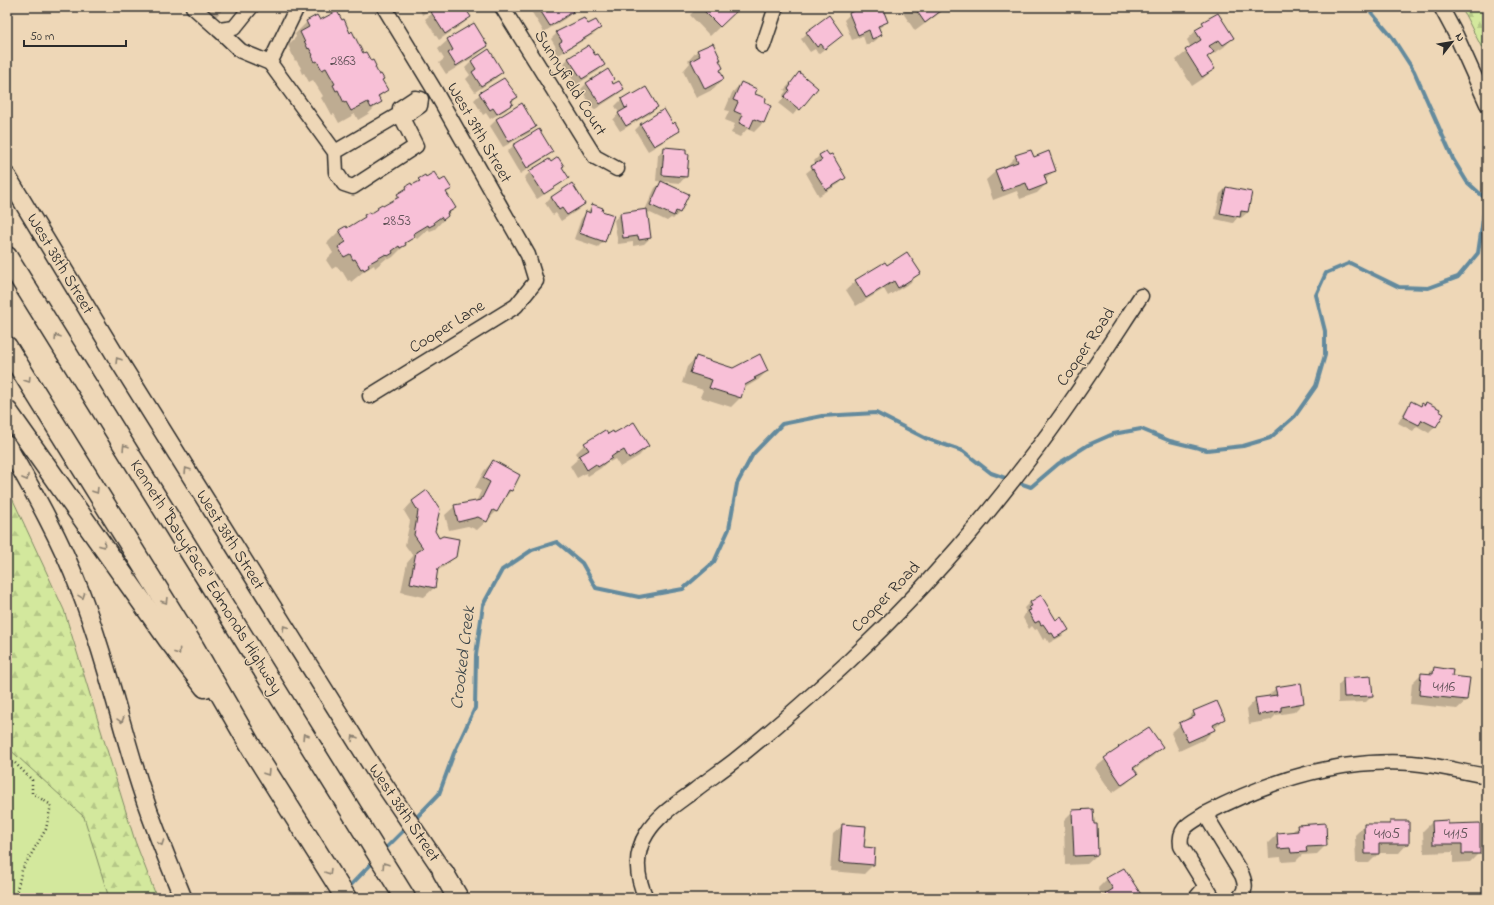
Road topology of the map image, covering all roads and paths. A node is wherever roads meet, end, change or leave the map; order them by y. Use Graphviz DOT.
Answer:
graph roads {
  1 [pos="193,7"];
  2 [pos="251,7"];
  3 [pos="297,7"];
  4 [pos="384,7"];
  5 [pos="502,7"];
  6 [pos="776,7"];
  7 [pos="1441,7"];
  8 [pos="219,30"];
  9 [pos="763,46"];
  10 [pos="270,63"];
  11 [pos="435,91"];
  12 [pos="1487,104"];
  13 [pos="400,114"];
  14 [pos="335,152"];
  15 [pos="617,169"];
  16 [pos="7,176"];
  17 [pos="7,257"];
  18 [pos="536,281"];
  19 [pos="1141,296"];
  20 [pos="7,347"];
  21 [pos="370,396"];
  22 [pos="7,411"];
  23 [pos="7,445"];
  24 [pos="253,750"];
  25 [pos="7,763"];
  26 [pos="1487,776"];
  27 [pos="1205,814"];
  28 [pos="443,872"];
  29 [pos="1210,892"];
  30 [pos="644,894"];
  31 [pos="15,898"];
  32 [pos="183,898"];
  33 [pos="346,898"];
  34 [pos="405,898"];
  35 [pos="458,898"];
  36 [pos="461,898"];
  37 [pos="1196,898"];
  38 [pos="1239,898"];
  1 -- 8 [label="street"];
  2 -- 8 [label="street"];
  3 -- 10 [label="street"];
  4 -- 11 [label="street, West 39th Street"];
  5 -- 15 [label="street, Sunnyfield Court"];
  6 -- 9 [label="street"];
  7 -- 12 [label="street"];
  8 -- 10 [label="street"];
  10 -- 14 [label="street"];
  11 -- 13 [label="street"];
  11 -- 18 [label="street, West 39th Street"];
  13 -- 14 [label="street"];
  13 -- 14 [label="street"];
  28 -- 16 [label="main road, West 38th Street, one-way"];
  34 -- 17 [label="highway, Kenneth \"Babyface\" Edmonds Highway, one-way"];
  18 -- 21 [label="street, Cooper Lane"];
  19 -- 30 [label="street, Cooper Road"];
  20 -- 24 [label="highway, one-way"];
  22 -- 24 [label="highway, one-way"];
  23 -- 32 [label="main road, one-way"];
  24 -- 33 [label="highway, one-way"];
  25 -- 31 [label="path"];
  26 -- 27 [label="street"];
  27 -- 29 [label="street"];
  27 -- 38 [label="street"];
  28 -- 35 [label="highway"];
  28 -- 36 [label="main road, West 38th Street"];
  29 -- 37 [label="street"];
}
